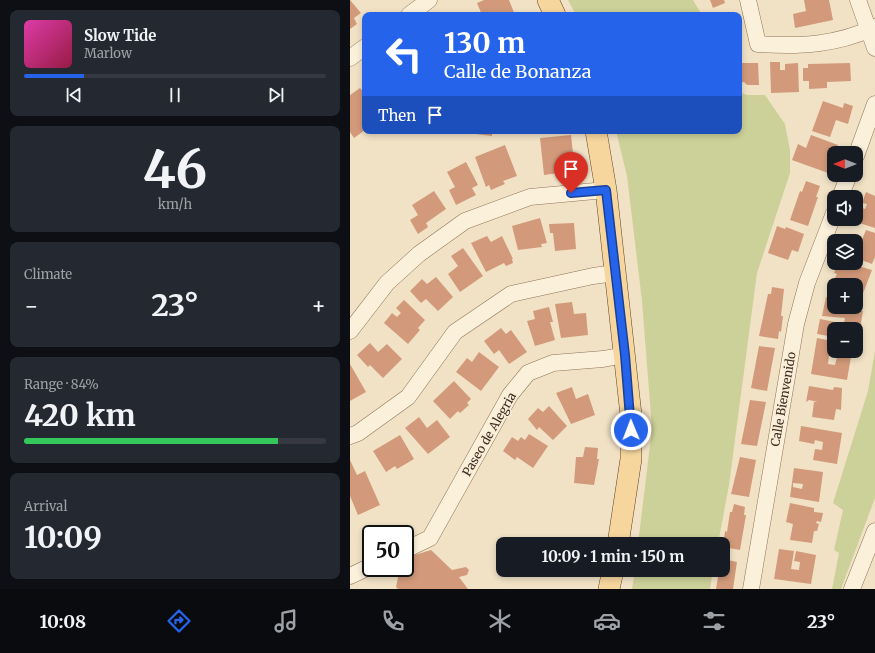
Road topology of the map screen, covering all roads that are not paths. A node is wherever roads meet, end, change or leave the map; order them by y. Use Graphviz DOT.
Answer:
graph roads {
  1 [pos="429,0"];
  2 [pos="548,0"];
  3 [pos="748,0"];
  4 [pos="858,0"];
  5 [pos="413,12"];
  6 [pos="554,12"];
  7 [pos="872,29"];
  8 [pos="875,48"];
  9 [pos="362,49"];
  10 [pos="350,58"];
  11 [pos="875,104"];
  12 [pos="597,134"];
  13 [pos="860,146"];
  14 [pos="606,190"];
  15 [pos="829,226"];
  16 [pos="615,273"];
  17 [pos="350,331"];
  18 [pos="625,355"];
  19 [pos="350,436"];
  20 [pos="875,530"];
  21 [pos="619,537"];
  22 [pos="414,546"];
  23 [pos="869,563"];
  24 [pos="362,570"];
  25 [pos="350,576"];
  26 [pos="612,577"];
  27 [pos="609,589"];
  28 [pos="751,589"];
  29 [pos="852,589"];
  1 -- 5 [label="street"];
  2 -- 6 [label="main road"];
  3 -- 7 [label="street"];
  4 -- 7 [label="street"];
  7 -- 8 [label="street"];
  9 -- 10 [label="street"];
  11 -- 13 [label="street"];
  12 -- 14 [label="main road"];
  14 -- 16 [label="main road"];
  14 -- 17 [label="street"];
  15 -- 28 [label="street, Calle Bienvenido"];
  16 -- 18 [label="main road"];
  16 -- 19 [label="street"];
  18 -- 21 [label="main road"];
  18 -- 22 [label="street, Paseo de Alegria"];
  20 -- 23 [label="street"];
  23 -- 29 [label="street"];
  24 -- 25 [label="street"];
  26 -- 27 [label="main road"];
}
